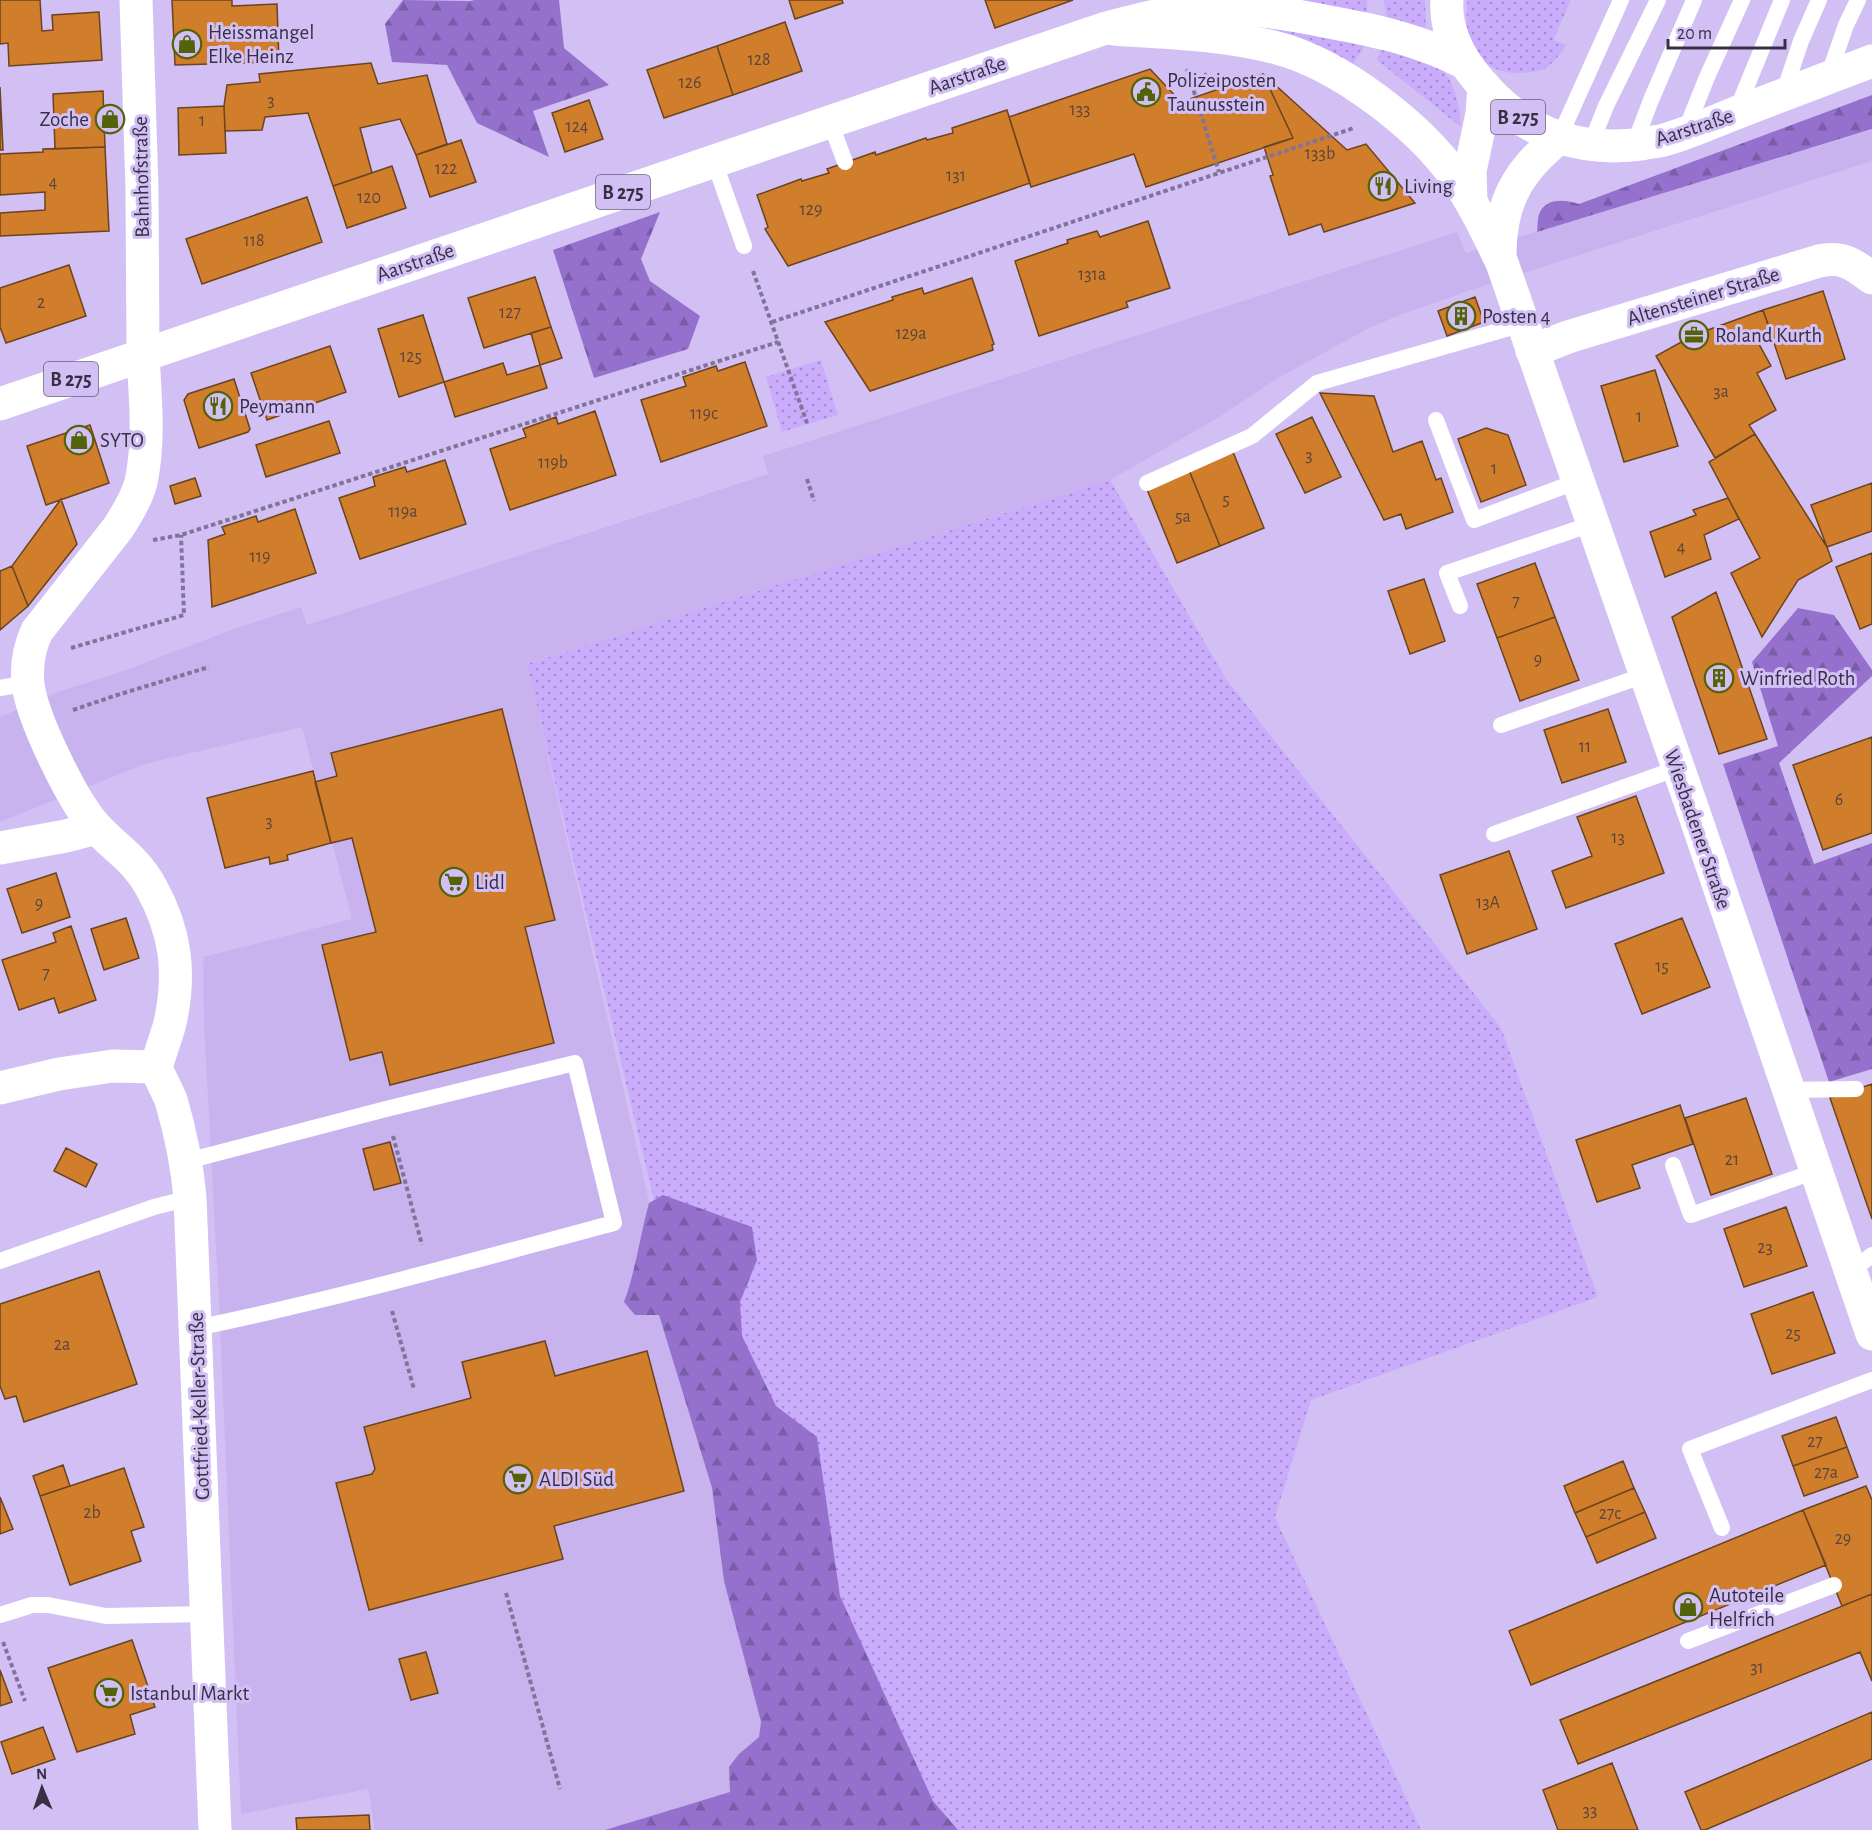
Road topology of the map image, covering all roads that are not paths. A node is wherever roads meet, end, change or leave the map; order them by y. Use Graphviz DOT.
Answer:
graph roads {
  1 [pos="136,0"];
  2 [pos="1173,0"];
  3 [pos="1447,0"];
  4 [pos="1621,0"];
  5 [pos="1658,0"];
  6 [pos="1694,0"];
  7 [pos="1742,0"];
  8 [pos="1782,0"];
  9 [pos="1819,0"];
  10 [pos="1858,0"];
  11 [pos="1103,28"];
  12 [pos="1872,60"];
  13 [pos="1474,74"];
  14 [pos="1827,78"];
  15 [pos="1783,95"];
  16 [pos="1736,113"];
  17 [pos="830,122"];
  18 [pos="1685,132"];
  19 [pos="1559,138"];
  20 [pos="1634,145"];
  21 [pos="1590,146"];
  22 [pos="714,160"];
  23 [pos="845,162"];
  24 [pos="1471,202"];
  25 [pos="744,246"];
  26 [pos="1500,259"];
  27 [pos="1872,278"];
  28 [pos="1527,338"];
  29 [pos="143,355"];
  30 [pos="0,404"];
  31 [pos="1436,420"];
  32 [pos="1578,481"];
  33 [pos="1147,483"];
  34 [pos="1592,524"];
  35 [pos="1460,606"];
  36 [pos="1645,675"];
  37 [pos="19,677"];
  38 [pos="1501,725"];
  39 [pos="1678,768"];
  40 [pos="96,828"];
  41 [pos="1494,834"];
  42 [pos="0,848"];
  43 [pos="157,1067"];
  44 [pos="0,1088"];
  45 [pos="1856,1089"];
  46 [pos="1788,1090"];
  47 [pos="187,1161"];
  48 [pos="1673,1165"];
  49 [pos="1815,1171"];
  50 [pos="190,1198"];
  51 [pos="0,1261"];
  52 [pos="1861,1263"];
  53 [pos="195,1328"];
  54 [pos="1872,1334"];
  55 [pos="1872,1380"];
  56 [pos="1722,1528"];
  57 [pos="1834,1585"];
  58 [pos="206,1614"];
  59 [pos="0,1615"];
  60 [pos="1688,1641"];
  61 [pos="215,1830"];
  1 -- 29 [label="main road, Bahnhofstraße"];
  2 -- 11 [label="main road, Aarstraße / B 275"];
  3 -- 13 [label="main road, Aarstraße / B 275"];
  4 -- 19 [label="lane"];
  5 -- 21 [label="lane"];
  6 -- 20 [label="lane"];
  7 -- 18 [label="lane"];
  8 -- 16 [label="lane"];
  9 -- 15 [label="lane"];
  10 -- 14 [label="lane"];
  11 -- 13 [label="main road, Aarstraße / B 275"];
  11 -- 17 [label="main road, Aarstraße / B 275"];
  11 -- 24 [label="main road, Wiesbadener Straße"];
  12 -- 14 [label="main road, Aarstraße / B 275"];
  13 -- 19 [label="main road, Aarstraße / B 275"];
  13 -- 24 [label="main road, Wiesbadener Straße"];
  14 -- 15 [label="main road, Aarstraße / B 275"];
  15 -- 16 [label="main road, Aarstraße / B 275"];
  16 -- 18 [label="main road, Aarstraße / B 275"];
  17 -- 22 [label="main road, Aarstraße / B 275"];
  17 -- 23 [label="lane"];
  18 -- 20 [label="main road, Aarstraße / B 275"];
  19 -- 21 [label="main road, Aarstraße / B 275"];
  19 -- 26 [label="main road, Wiesbadener Straße"];
  20 -- 21 [label="main road, Aarstraße / B 275"];
  22 -- 25 [label="lane"];
  22 -- 29 [label="main road, Aarstraße / B 275"];
  24 -- 26 [label="main road, Wiesbadener Straße"];
  26 -- 28 [label="main road, Wiesbadener Straße"];
  27 -- 28 [label="main road, Altensteiner Straße"];
  28 -- 32 [label="main road, Wiesbadener Straße"];
  28 -- 33 [label="lane"];
  29 -- 30 [label="main road, Aarstraße / B 275"];
  29 -- 37 [label="main road"];
  31 -- 32 [label="lane"];
  32 -- 34 [label="main road, Wiesbadener Straße"];
  34 -- 35 [label="lane"];
  34 -- 36 [label="main road, Wiesbadener Straße"];
  36 -- 38 [label="lane"];
  36 -- 39 [label="main road, Wiesbadener Straße"];
  37 -- 40 [label="main road"];
  39 -- 41 [label="lane"];
  39 -- 46 [label="main road, Wiesbadener Straße"];
  40 -- 42 [label="main road"];
  40 -- 43 [label="main road"];
  43 -- 44 [label="main road"];
  43 -- 47 [label="main road, Gottfried-Keller-Straße"];
  45 -- 46 [label="lane"];
  46 -- 49 [label="main road, Wiesbadener Straße"];
  47 -- 50 [label="main road, Gottfried-Keller-Straße"];
  47 -- 53 [label="lane"];
  48 -- 49 [label="lane"];
  49 -- 52 [label="main road, Wiesbadener Straße"];
  50 -- 51 [label="lane"];
  50 -- 53 [label="main road, Gottfried-Keller-Straße"];
  52 -- 54 [label="main road, Wiesbadener Straße"];
  53 -- 58 [label="main road, Gottfried-Keller-Straße"];
  55 -- 56 [label="lane"];
  57 -- 60 [label="lane"];
  58 -- 59 [label="lane"];
  58 -- 61 [label="main road, Gottfried-Keller-Straße"];
}
